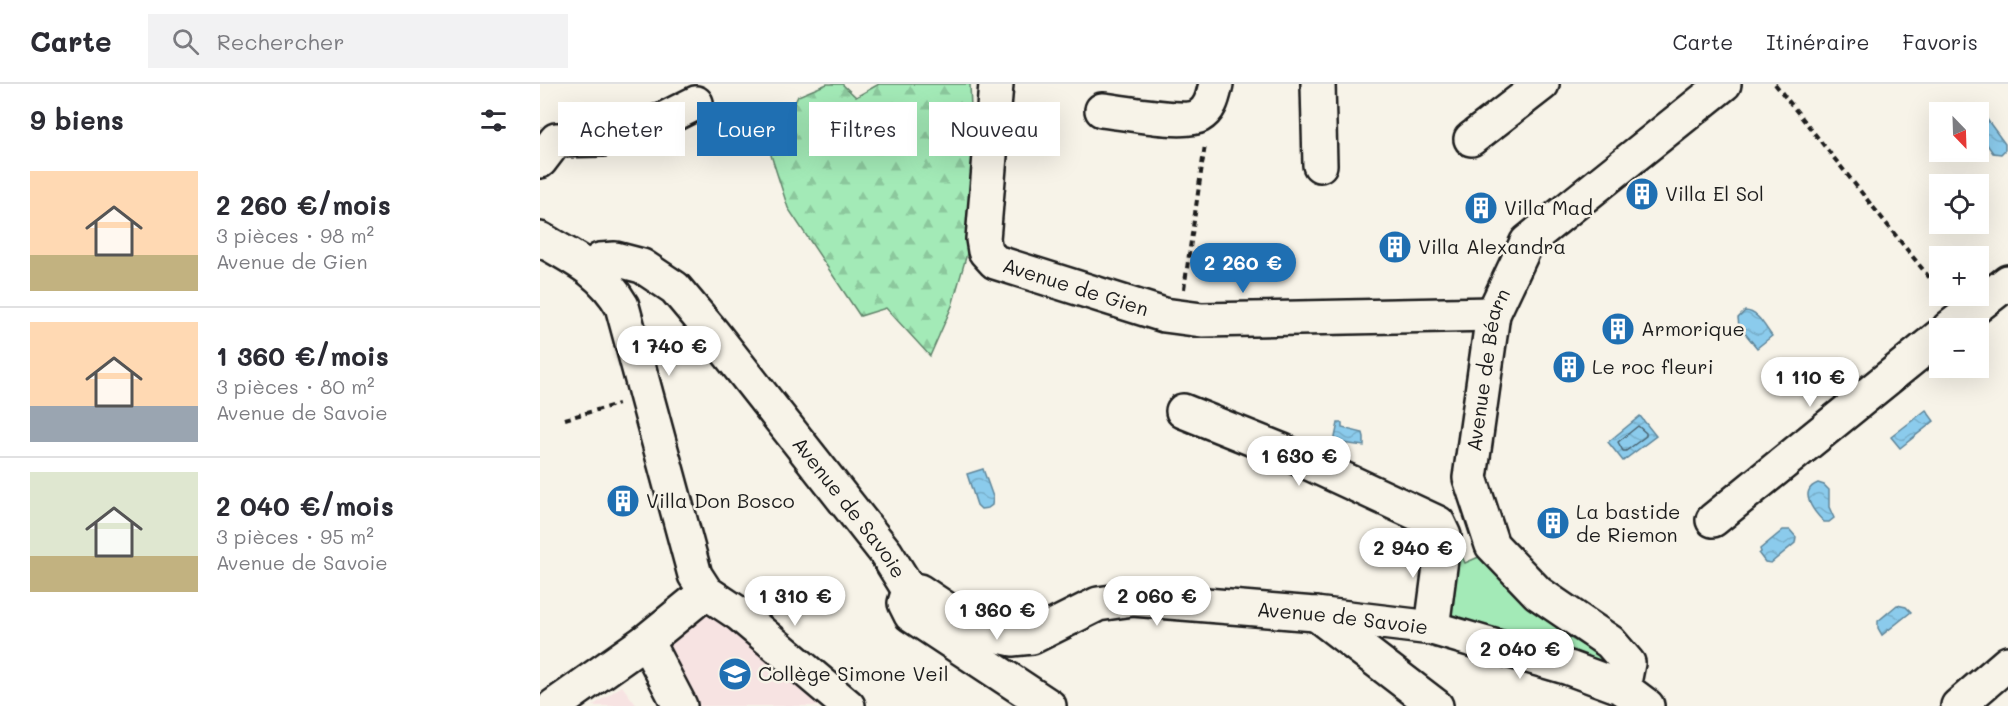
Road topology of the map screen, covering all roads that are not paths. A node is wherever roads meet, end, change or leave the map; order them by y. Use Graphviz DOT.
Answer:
graph roads {
  1 [pos="996,84"];
  2 [pos="1318,84"];
  3 [pos="1542,84"];
  4 [pos="1724,84"];
  5 [pos="1213,95"];
  6 [pos="696,103"];
  7 [pos="1102,110"];
  8 [pos="1471,139"];
  9 [pos="540,161"];
  10 [pos="1320,165"];
  11 [pos="540,239"];
  12 [pos="591,268"];
  13 [pos="2008,282"];
  14 [pos="1493,314"];
  15 [pos="1962,318"];
  16 [pos="1929,345"];
  17 [pos="1183,411"];
  18 [pos="1713,520"];
  19 [pos="909,590"];
  20 [pos="706,592"];
  21 [pos="1315,614"];
  22 [pos="1432,628"];
  23 [pos="646,641"];
  24 [pos="2008,663"];
  25 [pos="1635,697"];
  26 [pos="554,706"];
  27 [pos="680,706"];
  28 [pos="848,706"];
  29 [pos="1049,706"];
  30 [pos="1436,706"];
  31 [pos="1958,706"];
  1 -- 14 [label="street, Avenue de Gien"];
  2 -- 10 [label="street"];
  3 -- 8 [label="street"];
  4 -- 14 [label="street, Avenue de Béarn"];
  5 -- 7 [label="street"];
  6 -- 9 [label="street"];
  11 -- 12 [label="street"];
  12 -- 19 [label="street, Avenue de Savoie"];
  12 -- 20 [label="street"];
  13 -- 15 [label="street"];
  14 -- 25 [label="street, Avenue de Béarn"];
  16 -- 18 [label="street"];
  17 -- 22 [label="street"];
  19 -- 21 [label="street, Avenue de Savoie"];
  19 -- 29 [label="street"];
  20 -- 23 [label="street"];
  20 -- 28 [label="street"];
  21 -- 22 [label="street, Avenue de Savoie"];
  21 -- 30 [label="street"];
  22 -- 25 [label="street, Avenue de Savoie"];
  23 -- 26 [label="street"];
  23 -- 27 [label="street"];
  24 -- 31 [label="street"];
}
